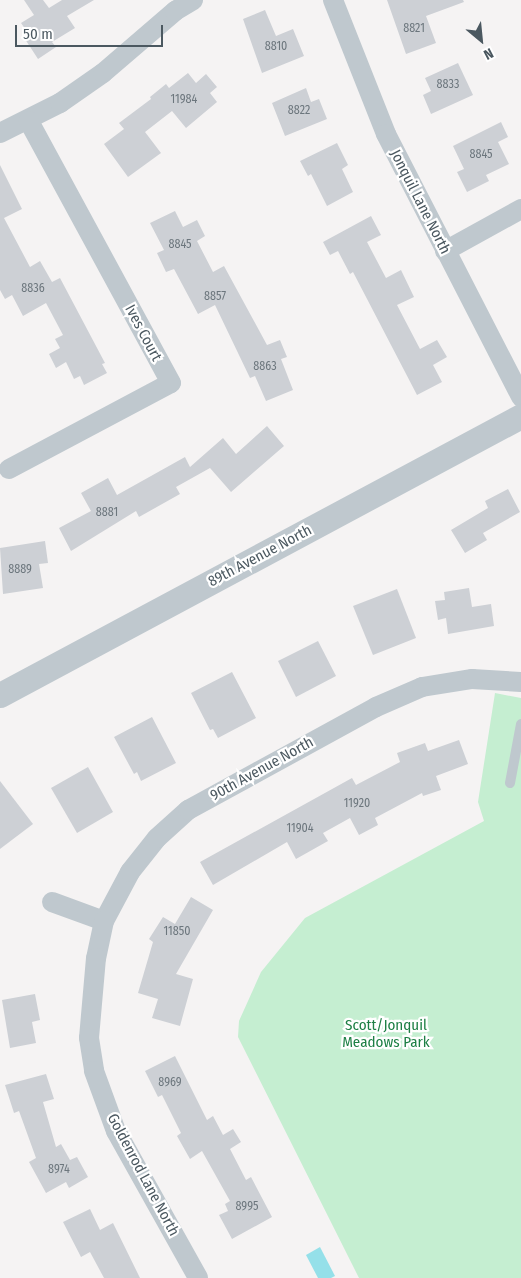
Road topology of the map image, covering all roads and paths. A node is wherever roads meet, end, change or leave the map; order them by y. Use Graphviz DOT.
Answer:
graph roads {
  1 [pos="193,0"];
  2 [pos="333,0"];
  3 [pos="29,121"];
  4 [pos="0,133"];
  5 [pos="521,209"];
  6 [pos="445,251"];
  7 [pos="521,397"];
  8 [pos="521,416"];
  9 [pos="9,469"];
  10 [pos="521,682"];
  11 [pos="0,695"];
  12 [pos="521,724"];
  13 [pos="510,783"];
  14 [pos="52,902"];
  15 [pos="104,921"];
  16 [pos="198,1278"];
  1 -- 3 [label="street"];
  2 -- 6 [label="street, Jonquil Lane North"];
  3 -- 4 [label="street"];
  3 -- 9 [label="street, Ives Court"];
  5 -- 6 [label="street"];
  6 -- 7 [label="street, Jonquil Lane North"];
  8 -- 11 [label="street, 89th Avenue North"];
  10 -- 15 [label="street, 90th Avenue North"];
  12 -- 13 [label="lane"];
  14 -- 15 [label="street"];
  15 -- 16 [label="street, Goldenrod Lane North"];
}
